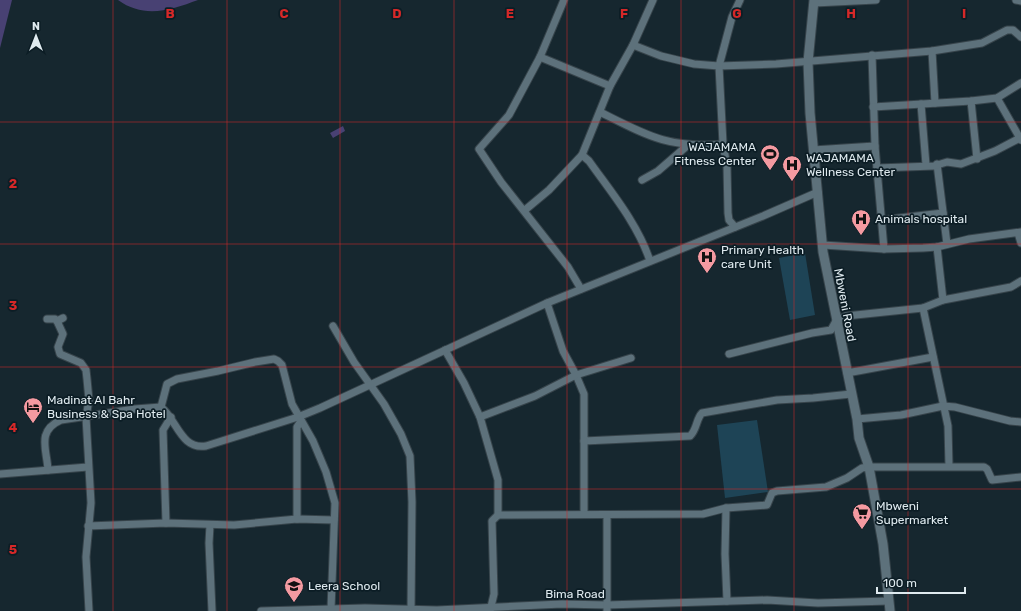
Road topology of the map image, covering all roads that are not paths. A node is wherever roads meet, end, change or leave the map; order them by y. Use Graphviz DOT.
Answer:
graph roads {
  1 [pos="564,0"];
  2 [pos="653,0"];
  3 [pos="740,0"];
  4 [pos="876,0"];
  5 [pos="1016,0"];
  6 [pos="1021,1"];
  7 [pos="814,2"];
  8 [pos="1021,37"];
  9 [pos="633,45"];
  10 [pos="932,51"];
  11 [pos="872,55"];
  12 [pos="540,57"];
  13 [pos="808,62"];
  14 [pos="719,66"];
  15 [pos="1021,83"];
  16 [pos="610,86"];
  17 [pos="997,98"];
  18 [pos="971,101"];
  19 [pos="934,103"];
  20 [pos="921,104"];
  21 [pos="873,107"];
  22 [pos="600,112"];
  23 [pos="1020,139"];
  24 [pos="723,144"];
  25 [pos="688,145"];
  26 [pos="874,146"];
  27 [pos="813,150"];
  28 [pos="582,155"];
  29 [pos="977,159"];
  30 [pos="937,164"];
  31 [pos="926,165"];
  32 [pos="877,168"];
  33 [pos="642,180"];
  34 [pos="818,192"];
  35 [pos="525,210"];
  36 [pos="943,213"];
  37 [pos="882,220"];
  38 [pos="735,227"];
  39 [pos="1020,233"];
  40 [pos="1021,243"];
  41 [pos="947,244"];
  42 [pos="823,245"];
  43 [pos="937,247"];
  44 [pos="884,249"];
  45 [pos="650,260"];
  46 [pos="1021,281"];
  47 [pos="581,289"];
  48 [pos="943,300"];
  49 [pos="547,303"];
  50 [pos="923,308"];
  51 [pos="47,319"];
  52 [pos="836,321"];
  53 [pos="333,326"];
  54 [pos="445,350"];
  55 [pos="729,354"];
  56 [pos="933,357"];
  57 [pos="630,358"];
  58 [pos="847,373"];
  59 [pos="576,376"];
  60 [pos="372,385"];
  61 [pos="851,394"];
  62 [pos="943,406"];
  63 [pos="161,407"];
  64 [pos="86,417"];
  65 [pos="171,417"];
  66 [pos="480,418"];
  67 [pos="299,419"];
  68 [pos="857,419"];
  69 [pos="1021,422"];
  70 [pos="584,441"];
  71 [pos="949,466"];
  72 [pos="88,467"];
  73 [pos="868,467"];
  74 [pos="48,470"];
  75 [pos="0,474"];
  76 [pos="1021,477"];
  77 [pos="726,508"];
  78 [pos="584,514"];
  79 [pos="498,515"];
  80 [pos="607,516"];
  81 [pos="296,519"];
  82 [pos="334,520"];
  83 [pos="166,523"];
  84 [pos="210,525"];
  85 [pos="88,526"];
  86 [pos="727,601"];
  87 [pos="889,601"];
  88 [pos="705,603"];
  89 [pos="818,607"];
  90 [pos="607,608"];
  91 [pos="331,609"];
  92 [pos="490,609"];
  93 [pos="411,610"];
  94 [pos="89,611"];
  95 [pos="212,611"];
  96 [pos="261,611"];
  97 [pos="705,611"];
  98 [pos="892,611"];
  1 -- 12 [label="street"];
  2 -- 9 [label="street"];
  3 -- 14 [label="street"];
  4 -- 7 [label="street"];
  5 -- 6 [label="street"];
  7 -- 13 [label="street, Mbweni Road"];
  8 -- 10 [label="street"];
  9 -- 14 [label="street"];
  9 -- 16 [label="street"];
  10 -- 11 [label="street"];
  10 -- 19 [label="street"];
  11 -- 13 [label="street"];
  11 -- 21 [label="street"];
  12 -- 16 [label="street"];
  12 -- 35 [label="street"];
  13 -- 14 [label="street"];
  13 -- 27 [label="street, Mbweni Road"];
  14 -- 24 [label="street"];
  15 -- 17 [label="street"];
  16 -- 22 [label="street"];
  17 -- 18 [label="street"];
  17 -- 23 [label="street"];
  18 -- 19 [label="street"];
  18 -- 29 [label="street"];
  19 -- 20 [label="street"];
  20 -- 21 [label="street"];
  20 -- 31 [label="street"];
  21 -- 26 [label="street"];
  22 -- 25 [label="street"];
  22 -- 28 [label="street"];
  23 -- 29 [label="street"];
  24 -- 25 [label="street"];
  24 -- 38 [label="street"];
  25 -- 33 [label="street"];
  26 -- 27 [label="street"];
  26 -- 32 [label="street"];
  27 -- 34 [label="street, Mbweni Road"];
  28 -- 35 [label="street"];
  28 -- 45 [label="street"];
  29 -- 30 [label="street"];
  30 -- 31 [label="street"];
  30 -- 36 [label="street"];
  31 -- 32 [label="street"];
  32 -- 37 [label="street"];
  34 -- 38 [label="street"];
  34 -- 42 [label="street, Mbweni Road"];
  35 -- 47 [label="street"];
  36 -- 37 [label="street"];
  36 -- 41 [label="street"];
  37 -- 44 [label="street"];
  38 -- 45 [label="street"];
  39 -- 40 [label="street"];
  39 -- 41 [label="street"];
  41 -- 43 [label="street"];
  42 -- 44 [label="street"];
  42 -- 52 [label="street, Mbweni Road"];
  43 -- 44 [label="street"];
  43 -- 48 [label="street"];
  45 -- 47 [label="street"];
  46 -- 48 [label="street"];
  47 -- 49 [label="street"];
  48 -- 50 [label="street"];
  49 -- 54 [label="street"];
  49 -- 59 [label="street"];
  50 -- 52 [label="street"];
  50 -- 56 [label="street"];
  51 -- 64 [label="street"];
  52 -- 55 [label="street"];
  52 -- 58 [label="street, Mbweni Road"];
  53 -- 60 [label="street"];
  54 -- 60 [label="street"];
  54 -- 66 [label="street"];
  56 -- 58 [label="street"];
  56 -- 62 [label="street"];
  57 -- 59 [label="street"];
  58 -- 61 [label="street, Mbweni Road"];
  59 -- 66 [label="street"];
  59 -- 70 [label="street"];
  60 -- 67 [label="street"];
  60 -- 93 [label="street"];
  61 -- 68 [label="street, Mbweni Road"];
  61 -- 70 [label="street"];
  62 -- 68 [label="street"];
  62 -- 69 [label="street"];
  62 -- 71 [label="street"];
  63 -- 64 [label="street"];
  63 -- 65 [label="street"];
  63 -- 67 [label="street"];
  64 -- 72 [label="street"];
  64 -- 74 [label="street"];
  65 -- 67 [label="street"];
  65 -- 83 [label="street"];
  66 -- 79 [label="street"];
  67 -- 81 [label="street"];
  67 -- 82 [label="street"];
  68 -- 73 [label="street, Mbweni Road"];
  70 -- 78 [label="street"];
  71 -- 73 [label="street"];
  71 -- 76 [label="street"];
  72 -- 74 [label="street"];
  72 -- 85 [label="street"];
  73 -- 77 [label="street"];
  73 -- 87 [label="street, Mbweni Road"];
  74 -- 75 [label="street"];
  77 -- 80 [label="street"];
  77 -- 86 [label="street"];
  78 -- 79 [label="street"];
  78 -- 80 [label="street"];
  79 -- 92 [label="street"];
  80 -- 90 [label="street"];
  81 -- 82 [label="street"];
  81 -- 84 [label="street"];
  82 -- 91 [label="street"];
  83 -- 84 [label="street"];
  83 -- 85 [label="street"];
  84 -- 95 [label="street"];
  85 -- 94 [label="street"];
  86 -- 88 [label="street, Bima Road"];
  86 -- 89 [label="street, Bima Road"];
  87 -- 89 [label="street, Bima Road"];
  87 -- 98 [label="street, Mbweni Road"];
  88 -- 90 [label="street, Bima Road"];
  88 -- 97 [label="street"];
  90 -- 92 [label="street, Bima Road"];
  91 -- 93 [label="street, Bima Road"];
  91 -- 96 [label="street, Bima Road"];
  92 -- 93 [label="street, Bima Road"];
}
